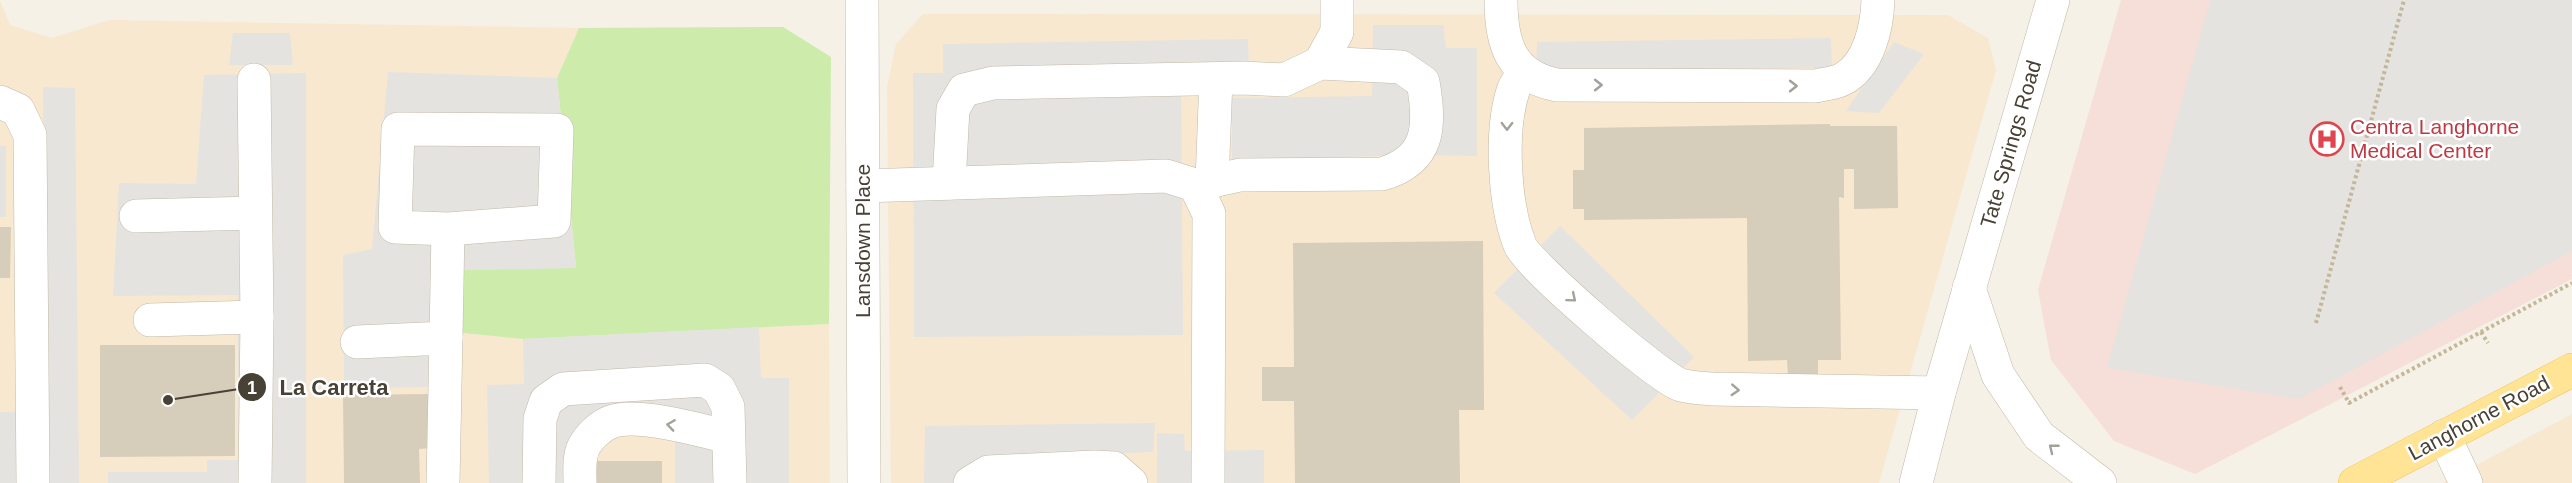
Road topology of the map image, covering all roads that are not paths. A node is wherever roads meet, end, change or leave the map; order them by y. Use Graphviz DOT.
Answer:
graph roads {
  1 [pos="862,0"];
  2 [pos="1337,0"];
  3 [pos="1501,0"];
  4 [pos="1878,0"];
  5 [pos="2053,0"];
  6 [pos="1320,63"];
  7 [pos="1532,77"];
  8 [pos="1216,79"];
  9 [pos="254,80"];
  10 [pos="0,102"];
  11 [pos="949,183"];
  12 [pos="1203,184"];
  13 [pos="863,186"];
  14 [pos="255,213"];
  15 [pos="136,216"];
  16 [pos="448,229"];
  17 [pos="1969,288"];
  18 [pos="257,317"];
  19 [pos="150,320"];
  20 [pos="446,338"];
  21 [pos="357,342"];
  22 [pos="2572,370"];
  23 [pos="1939,393"];
  24 [pos="2444,436"];
  25 [pos="728,437"];
  26 [pos="1130,482"];
  27 [pos="33,483"];
  28 [pos="255,483"];
  29 [pos="443,483"];
  30 [pos="539,483"];
  31 [pos="580,483"];
  32 [pos="730,483"];
  33 [pos="864,483"];
  34 [pos="970,483"];
  35 [pos="1208,483"];
  36 [pos="1916,483"];
  37 [pos="2100,483"];
  38 [pos="2355,483"];
  39 [pos="2466,483"];
  1 -- 13 [label="street, Lansdown Place"];
  2 -- 6 [label="street"];
  3 -- 7 [label="street"];
  7 -- 4 [label="street, one-way"];
  5 -- 17 [label="street, Tate Springs Road"];
  6 -- 8 [label="street"];
  6 -- 12 [label="street"];
  7 -- 23 [label="street, one-way"];
  8 -- 11 [label="street"];
  8 -- 12 [label="street"];
  9 -- 14 [label="street"];
  10 -- 27 [label="street"];
  11 -- 12 [label="street"];
  11 -- 13 [label="street"];
  12 -- 35 [label="street"];
  13 -- 33 [label="street, Lansdown Place"];
  14 -- 15 [label="street"];
  14 -- 18 [label="street"];
  16 -- 16 [label="street"];
  16 -- 20 [label="street"];
  17 -- 23 [label="street, Tate Springs Road"];
  37 -- 17 [label="street, one-way"];
  18 -- 19 [label="street"];
  18 -- 28 [label="street"];
  20 -- 21 [label="street"];
  20 -- 29 [label="street"];
  22 -- 24 [label="main road, Langhorne Road"];
  23 -- 36 [label="street, Tate Springs Road"];
  24 -- 38 [label="main road, Langhorne Road"];
  24 -- 39 [label="street"];
  25 -- 30 [label="street"];
  25 -- 31 [label="street, one-way"];
  25 -- 32 [label="street"];
  26 -- 34 [label="street"];
}
